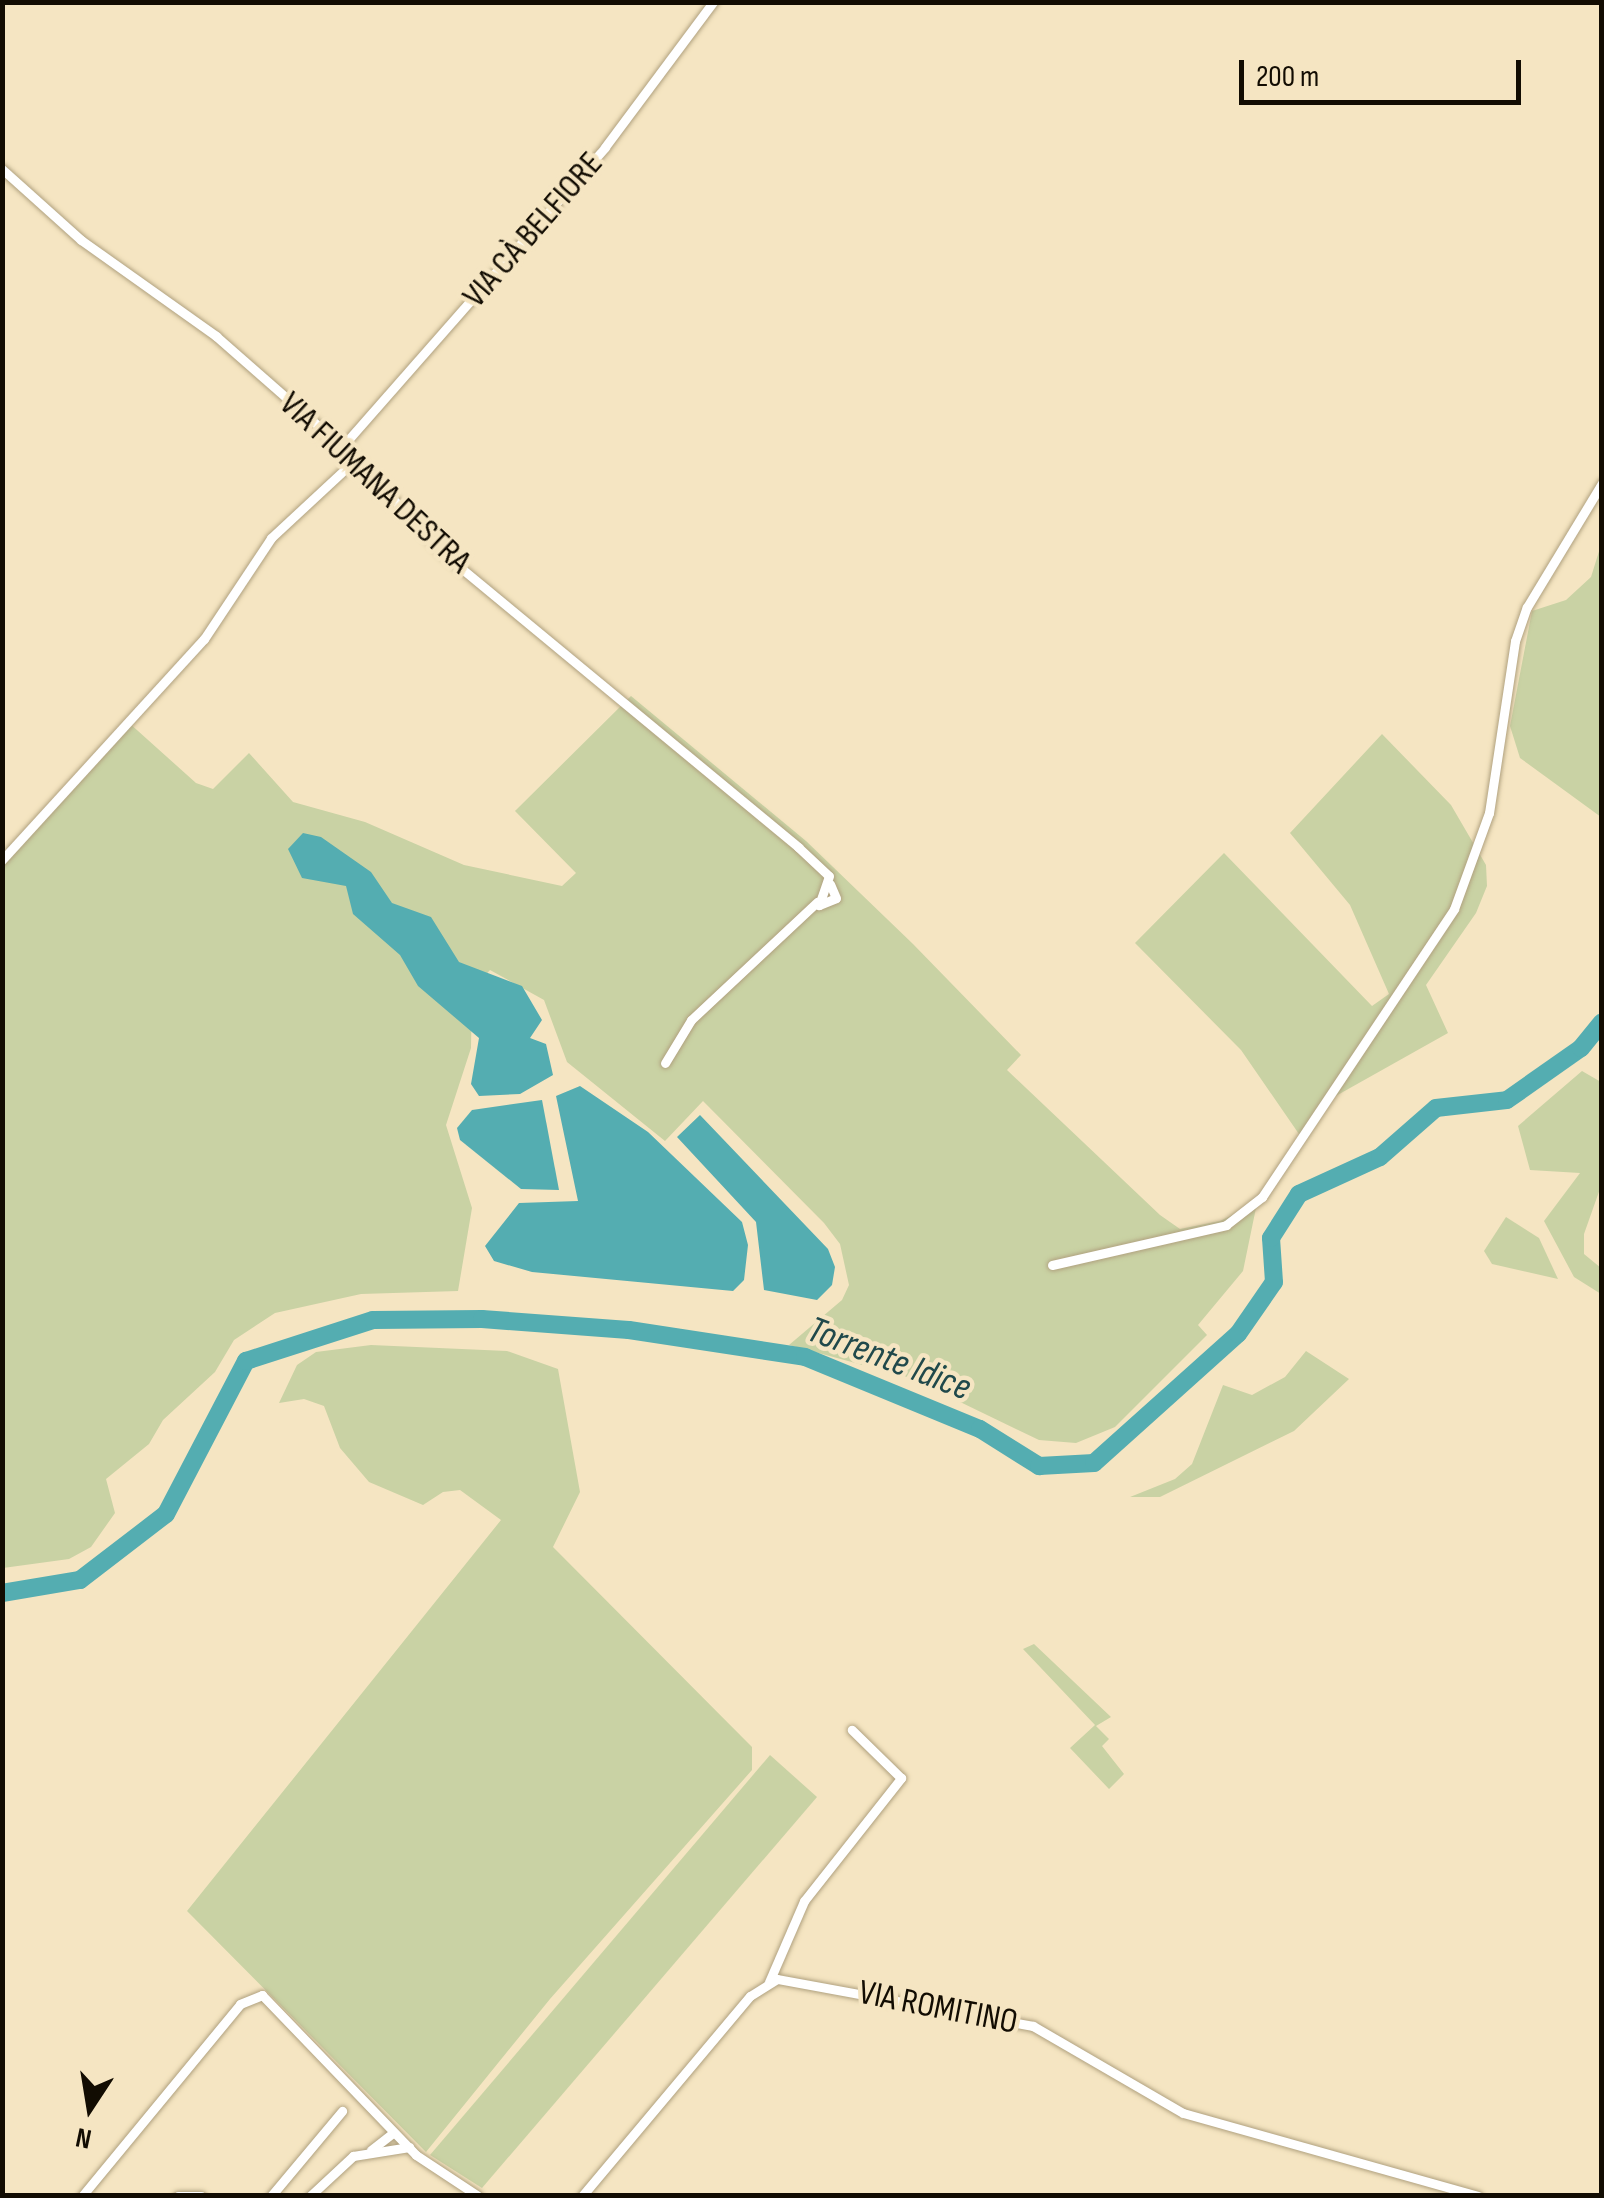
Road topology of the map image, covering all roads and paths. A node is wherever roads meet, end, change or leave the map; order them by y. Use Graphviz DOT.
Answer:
graph roads {
  1 [pos="713,2"];
  2 [pos="2,169"];
  3 [pos="341,448"];
  4 [pos="356,460"];
  5 [pos="1602,483"];
  6 [pos="2,860"];
  7 [pos="665,1063"];
  8 [pos="1052,1265"];
  9 [pos="852,1730"];
  10 [pos="769,1982"];
  11 [pos="342,2111"];
  12 [pos="394,2132"];
  13 [pos="409,2147"];
  14 [pos="368,2152"];
  15 [pos="82,2196"];
  16 [pos="178,2196"];
  17 [pos="200,2196"];
  18 [pos="270,2196"];
  19 [pos="310,2196"];
  20 [pos="478,2196"];
  21 [pos="582,2196"];
  22 [pos="1478,2196"];
  1 -- 3 [label="street, VIA CÀ BELFIORE"];
  2 -- 3 [label="street, VIA FIUMANA DESTRA"];
  3 -- 4 [label="street, VIA FIUMANA DESTRA"];
  4 -- 6 [label="street"];
  4 -- 7 [label="street, VIA FIUMANA DESTRA"];
  5 -- 8 [label="street"];
  9 -- 10 [label="street"];
  10 -- 21 [label="street"];
  10 -- 22 [label="street, VIA ROMITINO"];
  11 -- 18 [label="street"];
  12 -- 13 [label="street"];
  12 -- 14 [label="street"];
  12 -- 15 [label="street"];
  13 -- 14 [label="street"];
  13 -- 20 [label="street"];
  14 -- 19 [label="street"];
  16 -- 17 [label="street"];
}
